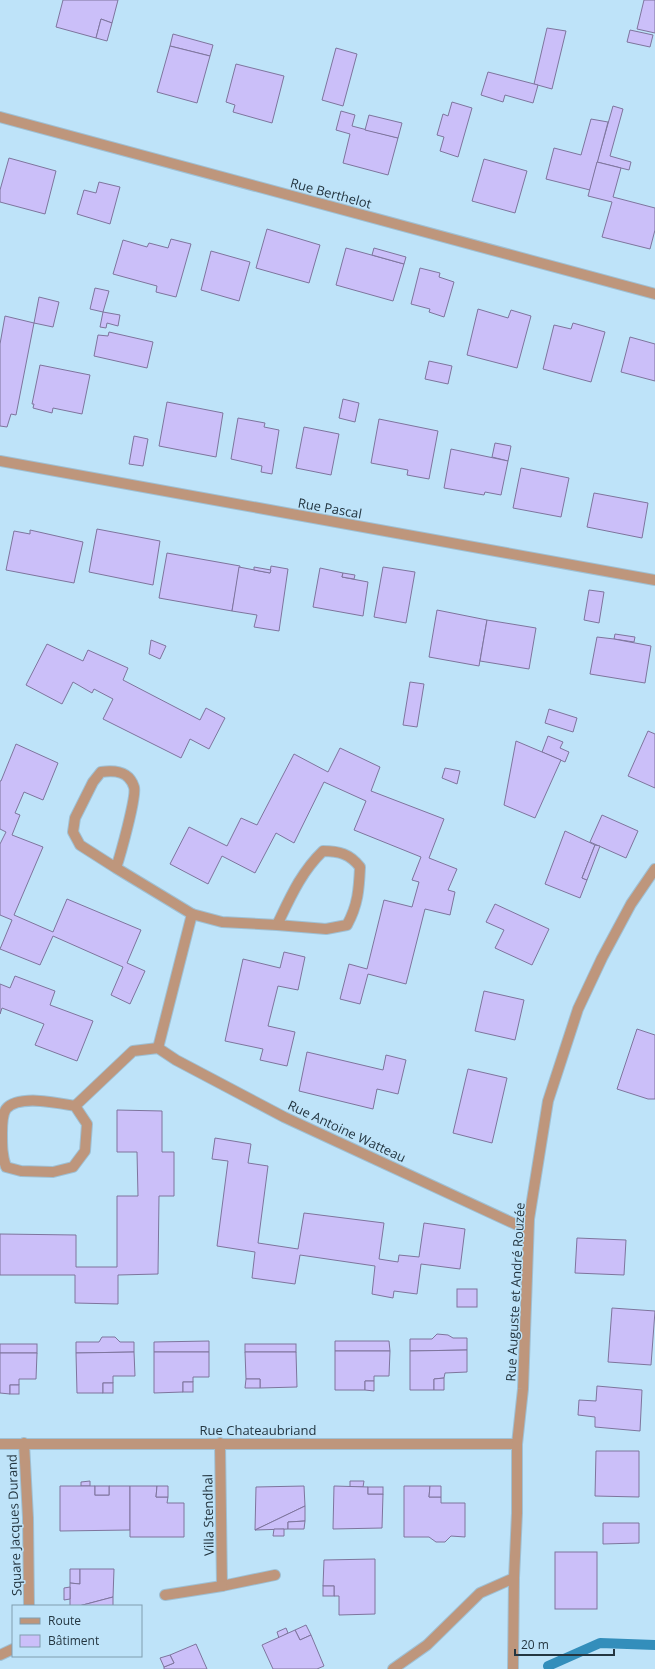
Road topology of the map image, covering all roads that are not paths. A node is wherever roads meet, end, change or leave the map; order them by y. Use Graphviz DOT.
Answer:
graph roads {
  1 [pos="0,117"];
  2 [pos="655,294"];
  3 [pos="0,461"];
  4 [pos="655,580"];
  5 [pos="116,868"];
  6 [pos="655,869"];
  7 [pos="192,914"];
  8 [pos="277,925"];
  9 [pos="158,1048"];
  10 [pos="75,1106"];
  11 [pos="528,1230"];
  12 [pos="24,1443"];
  13 [pos="220,1443"];
  14 [pos="0,1444"];
  15 [pos="517,1444"];
  16 [pos="275,1576"];
  17 [pos="514,1578"];
  18 [pos="222,1586"];
  19 [pos="165,1595"];
  20 [pos="29,1605"];
  21 [pos="12,1650"];
  22 [pos="0,1655"];
  23 [pos="393,1669"];
  24 [pos="513,1669"];
  1 -- 2 [label="street, Rue Berthelot"];
  3 -- 4 [label="street, Rue Pascal"];
  5 -- 5 [label="street"];
  5 -- 7 [label="street"];
  6 -- 11 [label="street, Rue Auguste et André Rouzée"];
  7 -- 8 [label="street"];
  7 -- 9 [label="street"];
  8 -- 8 [label="street"];
  9 -- 10 [label="street"];
  9 -- 11 [label="street, Rue Antoine Watteau"];
  10 -- 10 [label="street"];
  11 -- 15 [label="street, Rue Auguste et André Rouzée"];
  12 -- 13 [label="street, Rue Chateaubriand"];
  12 -- 14 [label="street, Rue Chateaubriand"];
  12 -- 20 [label="street, Square Jacques Durand"];
  13 -- 15 [label="street, Rue Chateaubriand"];
  13 -- 18 [label="street, Villa Stendhal"];
  15 -- 17 [label="street, Rue Auguste et André Rouzée"];
  16 -- 18 [label="street"];
  17 -- 23 [label="street"];
  17 -- 24 [label="street, Rue Auguste et André Rouzée"];
  18 -- 19 [label="street"];
  21 -- 22 [label="street"];
}
